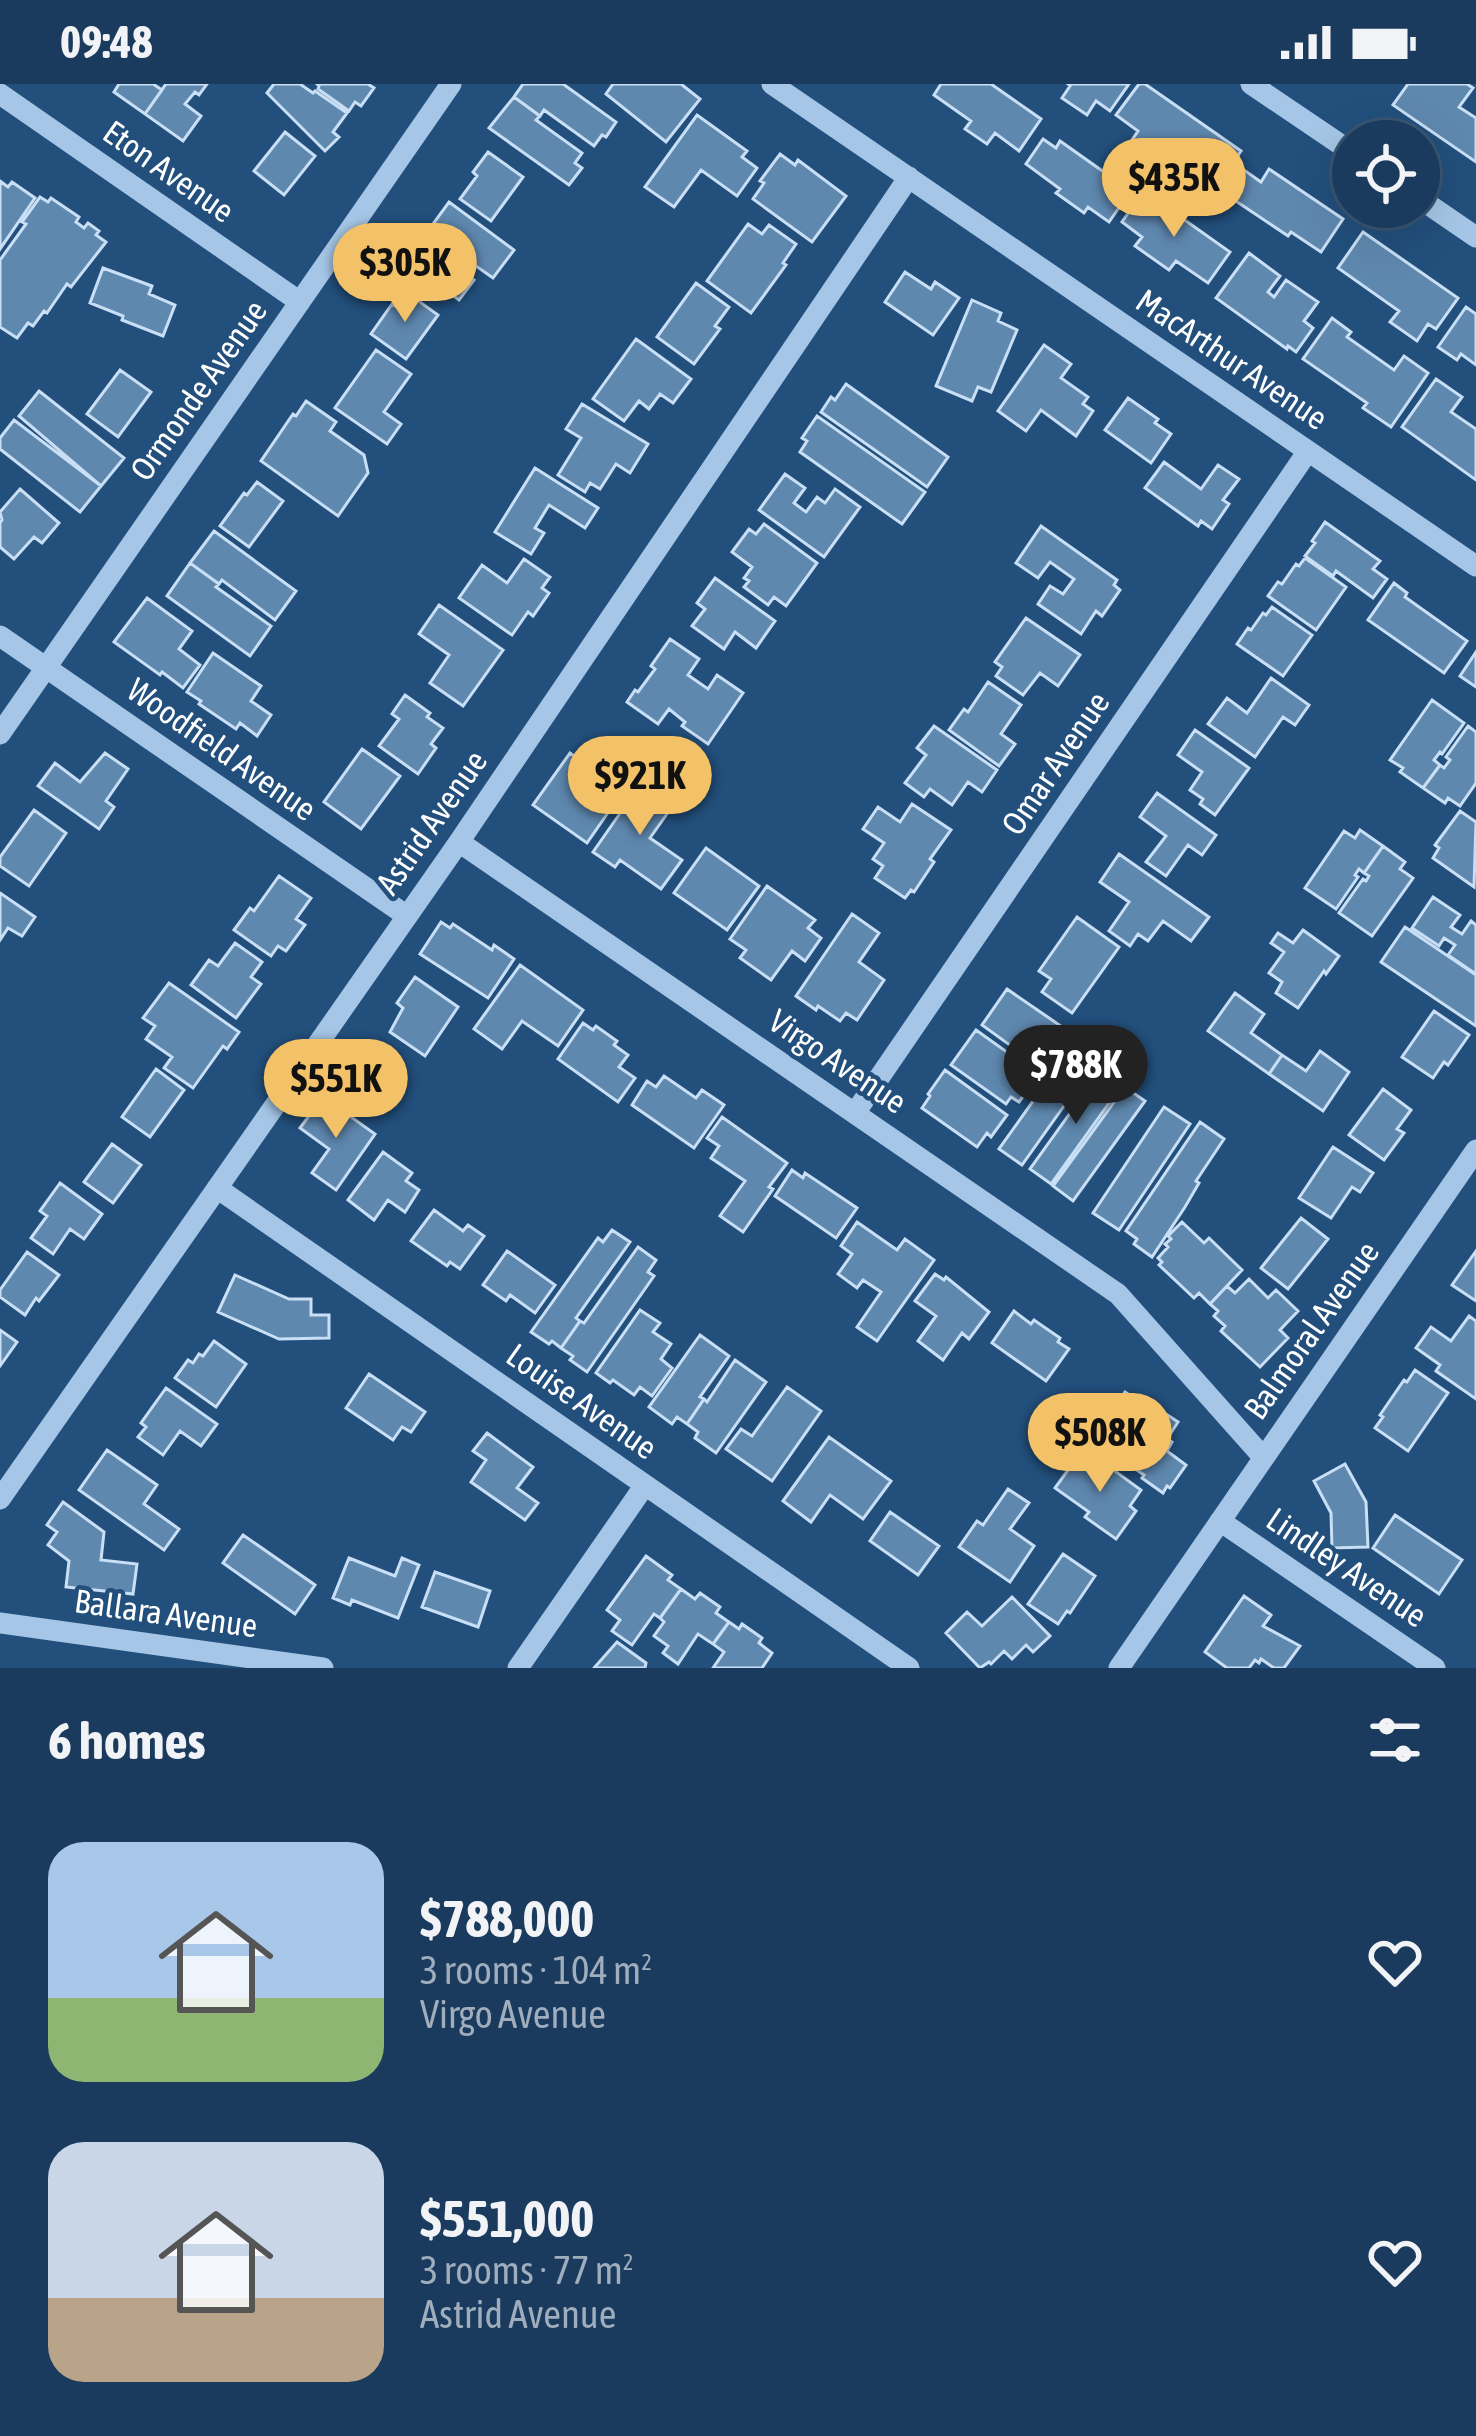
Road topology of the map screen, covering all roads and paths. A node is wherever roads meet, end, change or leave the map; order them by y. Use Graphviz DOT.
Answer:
graph roads {
  1 [pos="451,84"];
  2 [pos="772,84"];
  3 [pos="1251,84"];
  4 [pos="0,94"];
  5 [pos="1332,139"];
  6 [pos="909,178"];
  7 [pos="1440,212"];
  8 [pos="1476,237"];
  9 [pos="300,302"];
  10 [pos="1308,451"];
  11 [pos="1476,566"];
  12 [pos="0,636"];
  13 [pos="46,668"];
  14 [pos="0,734"];
  15 [pos="459,842"];
  16 [pos="406,916"];
  17 [pos="855,1113"];
  18 [pos="1476,1150"];
  19 [pos="217,1188"];
  20 [pos="1263,1456"];
  21 [pos="645,1485"];
  22 [pos="0,1499"];
  23 [pos="1220,1521"];
  24 [pos="0,1623"];
  25 [pos="323,1668"];
  26 [pos="518,1668"];
  27 [pos="909,1668"];
  28 [pos="1119,1668"];
  29 [pos="1436,1668"];
  1 -- 9 [label="street, Ormonde Avenue"];
  2 -- 6 [label="street, MacArthur Avenue"];
  3 -- 5 [label="street"];
  4 -- 9 [label="street, Eton Avenue"];
  6 -- 10 [label="street, MacArthur Avenue"];
  6 -- 15 [label="street, Astrid Avenue"];
  7 -- 8 [label="street"];
  9 -- 13 [label="street, Ormonde Avenue"];
  10 -- 11 [label="street, MacArthur Avenue"];
  10 -- 17 [label="street, Omar Avenue"];
  12 -- 13 [label="street, Woodfield Avenue"];
  13 -- 14 [label="street, Ormonde Avenue"];
  13 -- 16 [label="street, Woodfield Avenue"];
  15 -- 16 [label="street, Astrid Avenue"];
  15 -- 17 [label="street, Virgo Avenue"];
  16 -- 19 [label="street, Astrid Avenue"];
  17 -- 20 [label="street, Virgo Avenue"];
  18 -- 20 [label="street, Balmoral Avenue"];
  19 -- 21 [label="street, Louise Avenue"];
  19 -- 22 [label="street, Astrid Avenue"];
  20 -- 23 [label="street, Balmoral Avenue"];
  21 -- 26 [label="street"];
  21 -- 27 [label="street, Louise Avenue"];
  23 -- 28 [label="street, Balmoral Avenue"];
  23 -- 29 [label="street, Lindley Avenue"];
  24 -- 25 [label="street, Ballara Avenue"];
}
